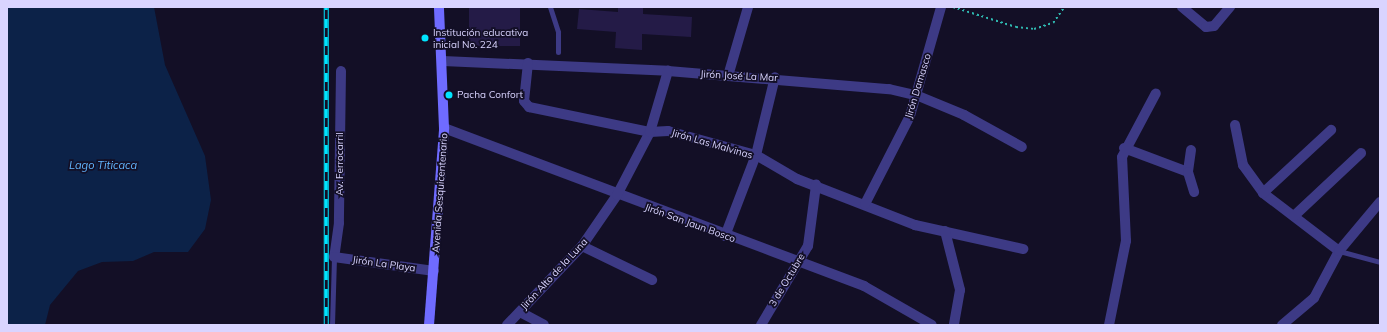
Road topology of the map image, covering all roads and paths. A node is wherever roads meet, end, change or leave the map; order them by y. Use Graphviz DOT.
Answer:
graph roads {
  1 [pos="439,7"];
  2 [pos="550,7"];
  3 [pos="748,7"];
  4 [pos="941,7"];
  5 [pos="953,7"];
  6 [pos="1064,7"];
  7 [pos="1182,7"];
  8 [pos="1230,7"];
  9 [pos="558,52"];
  10 [pos="443,61"];
  11 [pos="528,62"];
  12 [pos="340,71"];
  13 [pos="668,71"];
  14 [pos="728,76"];
  15 [pos="776,78"];
  16 [pos="1156,93"];
  17 [pos="916,95"];
  18 [pos="1235,125"];
  19 [pos="444,128"];
  20 [pos="1331,130"];
  21 [pos="650,132"];
  22 [pos="1022,147"];
  23 [pos="1124,148"];
  24 [pos="1191,150"];
  25 [pos="1361,153"];
  26 [pos="756,156"];
  27 [pos="1188,172"];
  28 [pos="816,186"];
  29 [pos="1194,192"];
  30 [pos="1263,193"];
  31 [pos="617,195"];
  32 [pos="1380,202"];
  33 [pos="865,204"];
  34 [pos="1294,216"];
  35 [pos="945,231"];
  36 [pos="725,236"];
  37 [pos="582,246"];
  38 [pos="1023,249"];
  39 [pos="1339,251"];
  40 [pos="334,257"];
  41 [pos="798,262"];
  42 [pos="1380,262"];
  43 [pos="434,271"];
  44 [pos="652,280"];
  45 [pos="520,312"];
  46 [pos="332,325"];
  47 [pos="429,325"];
  48 [pos="507,325"];
  49 [pos="544,325"];
  50 [pos="761,325"];
  51 [pos="932,325"];
  52 [pos="954,325"];
  53 [pos="1109,325"];
  54 [pos="1282,325"];
  1 -- 10 [label="street, Avenida Sesquicentenario"];
  2 -- 9 [label="lane"];
  3 -- 14 [label="street"];
  4 -- 17 [label="street, Jirón Damasco"];
  5 -- 6 [label="path"];
  7 -- 8 [label="street"];
  10 -- 11 [label="street, Jirón José La Mar"];
  10 -- 19 [label="street, Avenida Sesquicentenario"];
  11 -- 13 [label="street, Jirón José La Mar"];
  11 -- 21 [label="street, Jirón Las Malvinas"];
  12 -- 40 [label="street, Av. Ferrocarril"];
  13 -- 14 [label="street, Jirón José La Mar"];
  13 -- 21 [label="street, Jirón Alto de la Luna"];
  14 -- 15 [label="street, Jirón José La Mar"];
  15 -- 17 [label="street, Jirón José La Mar"];
  15 -- 26 [label="street"];
  16 -- 23 [label="street"];
  17 -- 22 [label="street, Jirón José La Mar"];
  17 -- 33 [label="street, Jirón Damasco"];
  18 -- 30 [label="street"];
  19 -- 31 [label="street, Jirón San Jaun Bosco"];
  19 -- 43 [label="street, Avenida Sesquicentenario"];
  20 -- 30 [label="street"];
  21 -- 26 [label="street, Jirón Las Malvinas"];
  21 -- 31 [label="street, Jirón Alto de la Luna"];
  23 -- 27 [label="street"];
  23 -- 53 [label="street"];
  24 -- 27 [label="street"];
  25 -- 34 [label="street"];
  26 -- 28 [label="street, Jirón Las Malvinas"];
  26 -- 36 [label="street"];
  27 -- 29 [label="street"];
  28 -- 33 [label="street, Jirón Las Malvinas"];
  28 -- 41 [label="street, 3 de Octubre"];
  30 -- 34 [label="street"];
  31 -- 36 [label="street, Jirón San Jaun Bosco"];
  31 -- 37 [label="street, Jirón Alto de la Luna"];
  32 -- 39 [label="street"];
  33 -- 35 [label="street, Jirón Las Malvinas"];
  34 -- 39 [label="street"];
  35 -- 38 [label="street, Jirón Las Malvinas"];
  35 -- 52 [label="street"];
  36 -- 41 [label="street, Jirón San Jaun Bosco"];
  37 -- 44 [label="street"];
  37 -- 45 [label="street, Jirón Alto de la Luna"];
  39 -- 42 [label="lane"];
  39 -- 54 [label="street"];
  40 -- 43 [label="street, Jirón La Playa"];
  40 -- 46 [label="lane"];
  41 -- 50 [label="street, 3 de Octubre"];
  41 -- 51 [label="street, Jirón San Jaun Bosco"];
  43 -- 47 [label="street, Avenida Sesquicentenario"];
  45 -- 48 [label="street, Jirón Alto de la Luna"];
  45 -- 49 [label="street"];
}
